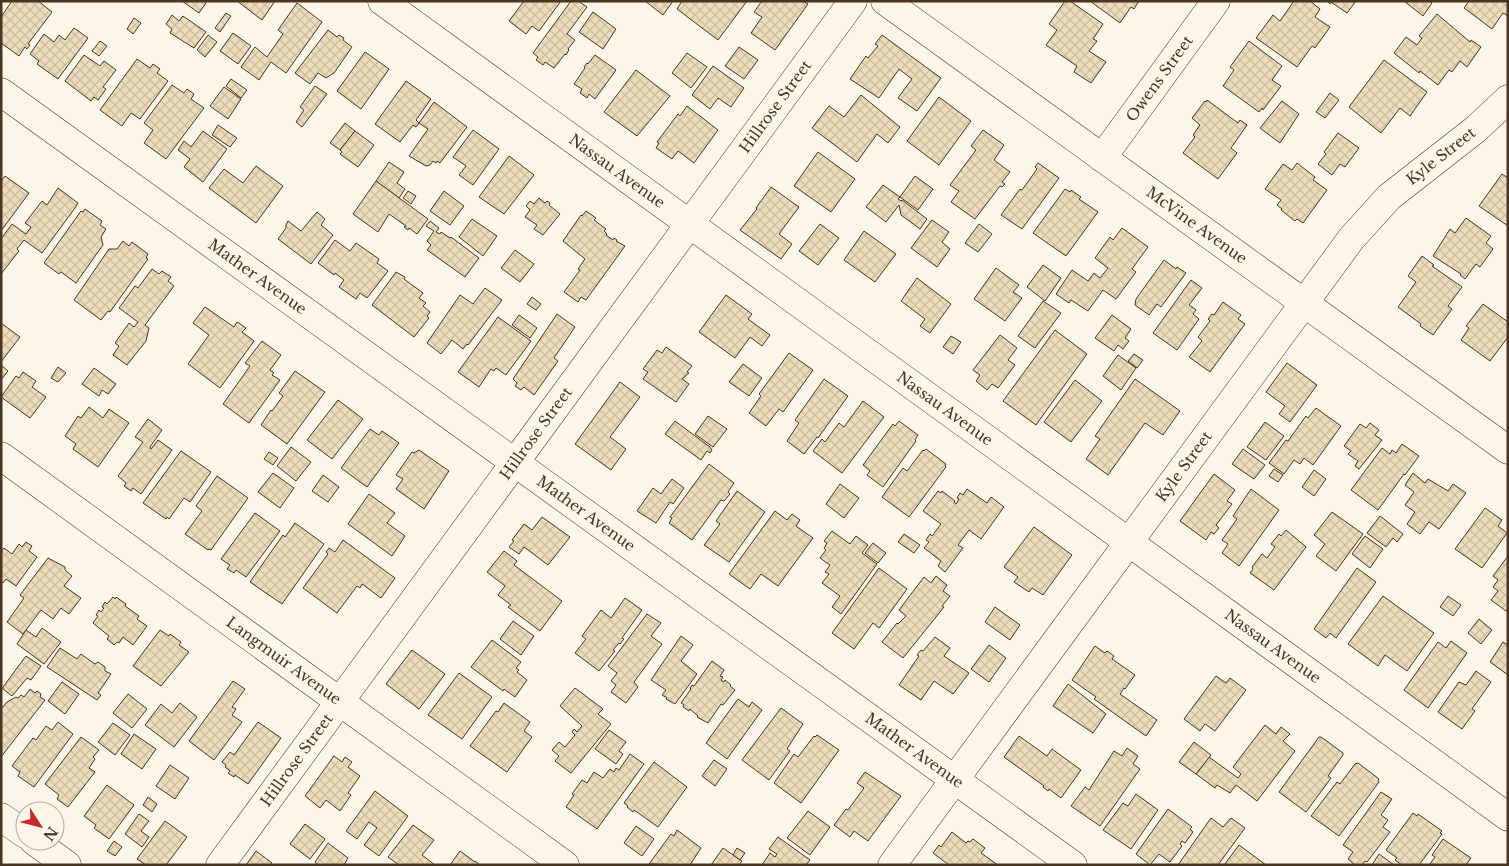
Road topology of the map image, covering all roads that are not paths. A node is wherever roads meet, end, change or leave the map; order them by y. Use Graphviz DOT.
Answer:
graph roads {
  1 [pos="382,1"];
  2 [pos="853,1"];
  3 [pos="885,1"];
  4 [pos="1216,1"];
  5 [pos="1,92"];
  6 [pos="1508,99"];
  7 [pos="1102,158"];
  8 [pos="690,225"];
  9 [pos="1304,302"];
  10 [pos="1508,450"];
  11 [pos="1,456"];
  12 [pos="516,462"];
  13 [pos="1128,541"];
  14 [pos="340,701"];
  15 [pos="955,779"];
  16 [pos="1,817"];
  17 [pos="1508,817"];
  18 [pos="15,827"];
  19 [pos="48,851"];
  20 [pos="67,865"];
  21 [pos="220,865"];
  22 [pos="565,865"];
  23 [pos="892,865"];
  24 [pos="1073,865"];
  1 -- 8 [label="street, Nassau Avenue"];
  2 -- 8 [label="street, Hillrose Street"];
  3 -- 7 [label="street, McVine Avenue"];
  4 -- 7 [label="street, Owens Street"];
  5 -- 12 [label="street, Mather Avenue"];
  6 -- 9 [label="street, Kyle Street"];
  7 -- 9 [label="street, McVine Avenue"];
  8 -- 12 [label="street, Hillrose Street"];
  8 -- 13 [label="street, Nassau Avenue"];
  9 -- 10 [label="street, McVine Avenue"];
  9 -- 13 [label="street, Kyle Street"];
  11 -- 14 [label="street, Langmuir Avenue"];
  12 -- 14 [label="street, Hillrose Street"];
  12 -- 15 [label="street, Mather Avenue"];
  13 -- 15 [label="street, Kyle Street"];
  13 -- 17 [label="street, Nassau Avenue"];
  14 -- 21 [label="street, Hillrose Street"];
  14 -- 22 [label="street, Langmuir Avenue"];
  15 -- 23 [label="street, Kyle Street"];
  15 -- 24 [label="street, Mather Avenue"];
  16 -- 18 [label="street"];
  19 -- 20 [label="street"];
}
